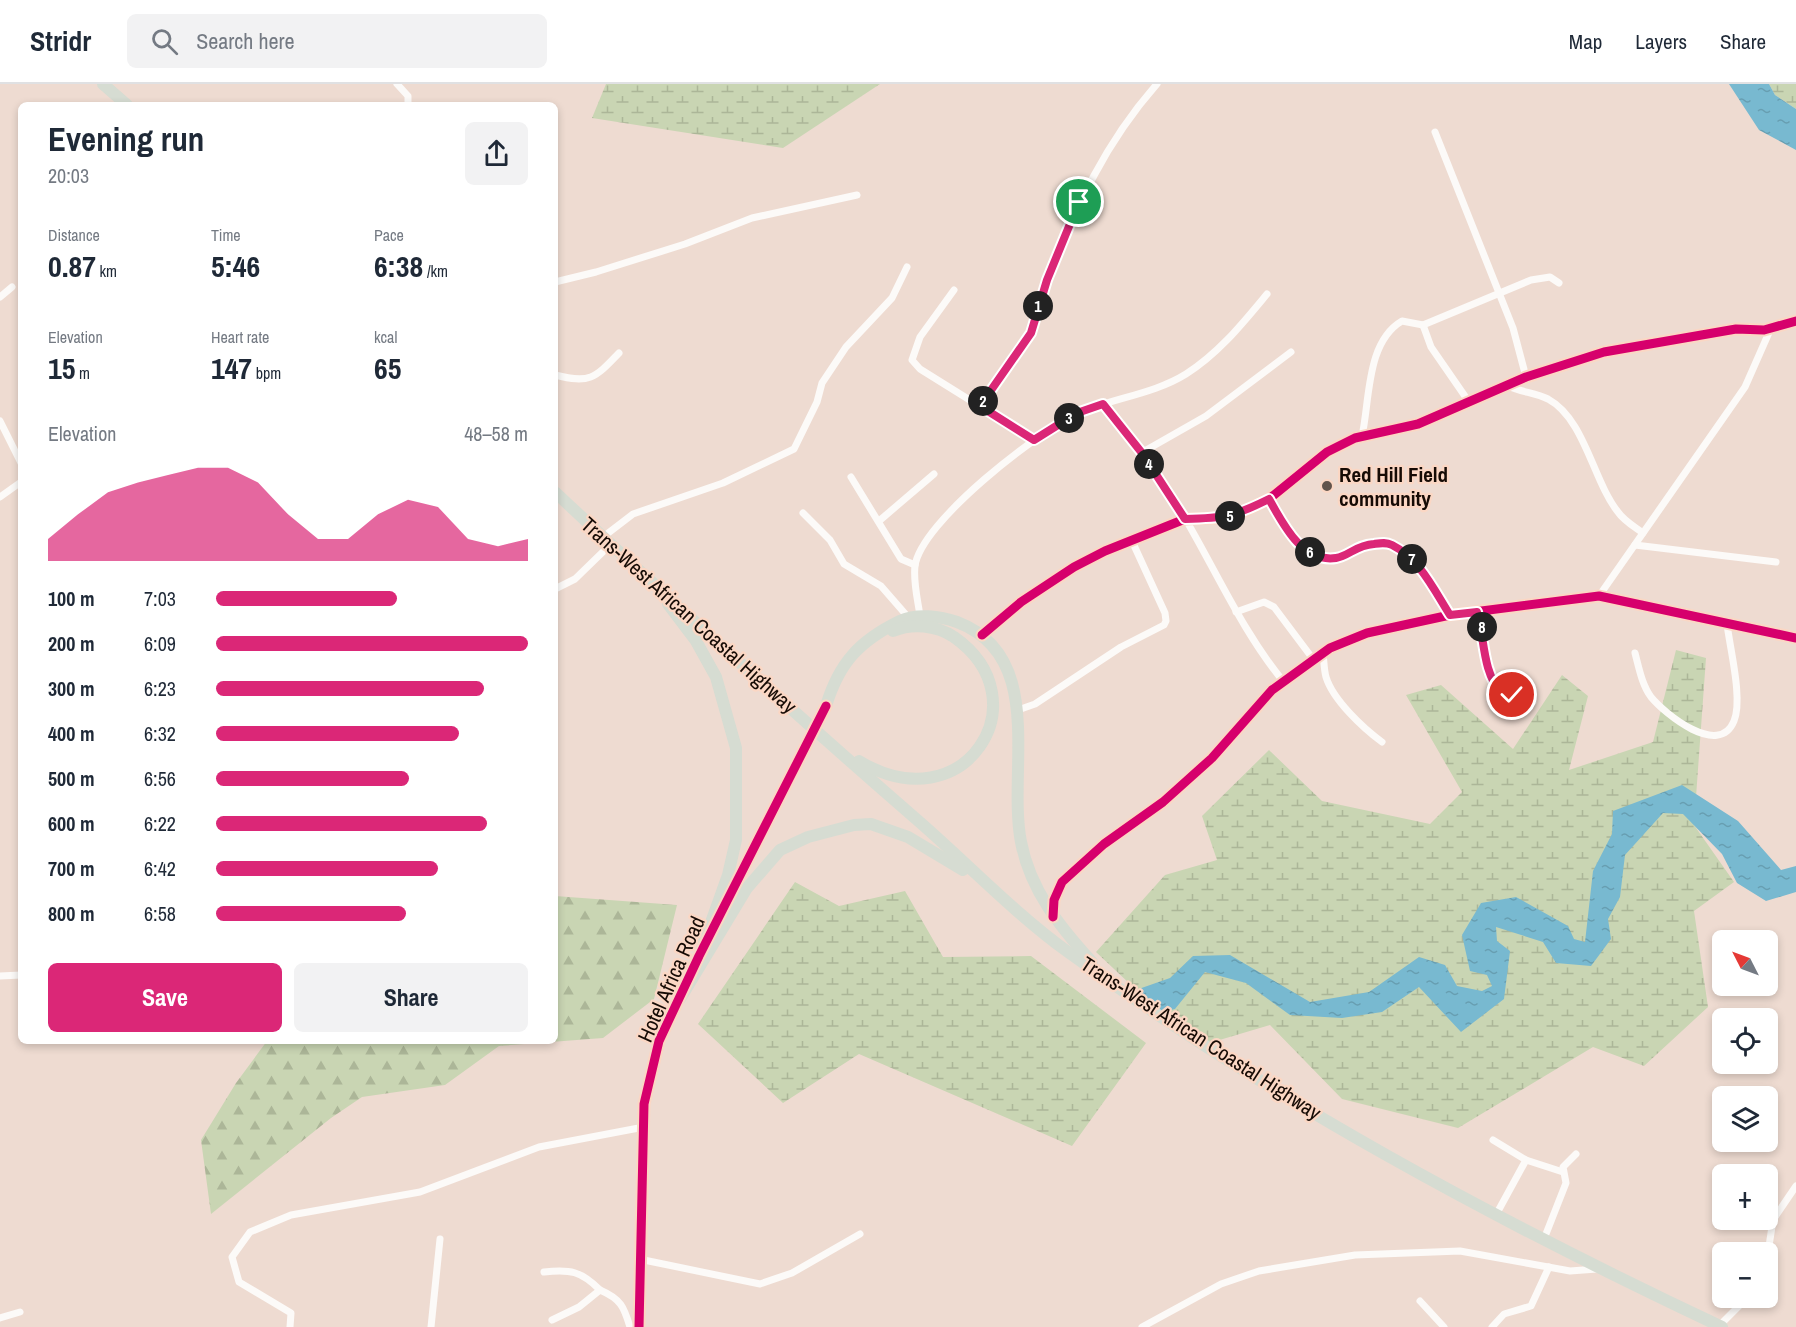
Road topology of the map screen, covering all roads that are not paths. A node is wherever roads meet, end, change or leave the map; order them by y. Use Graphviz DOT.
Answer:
graph roads {
  1 [pos="104,84"];
  2 [pos="397,84"];
  3 [pos="1158,84"];
  4 [pos="124,102"];
  5 [pos="408,102"];
  6 [pos="1435,132"];
  7 [pos="857,195"];
  8 [pos="907,267"];
  9 [pos="558,281"];
  10 [pos="1558,283"];
  11 [pos="12,287"];
  12 [pos="954,290"];
  13 [pos="1499,293"];
  14 [pos="1267,294"];
  15 [pos="0,297"];
  16 [pos="1796,321"];
  17 [pos="1423,325"];
  18 [pos="1771,328"];
  19 [pos="619,352"];
  20 [pos="1291,352"];
  21 [pos="558,376"];
  22 [pos="1526,377"];
  23 [pos="1508,386"];
  24 [pos="1469,402"];
  25 [pos="1103,404"];
  26 [pos="980,406"];
  27 [pos="0,421"];
  28 [pos="1362,436"];
  29 [pos="1034,440"];
  30 [pos="1142,453"];
  31 [pos="18,457"];
  32 [pos="934,474"];
  33 [pos="851,477"];
  34 [pos="18,484"];
  35 [pos="558,495"];
  36 [pos="0,497"];
  37 [pos="1269,499"];
  38 [pos="804,513"];
  39 [pos="1185,519"];
  40 [pos="879,521"];
  41 [pos="1643,533"];
  42 [pos="1132,541"];
  43 [pos="612,544"];
  44 [pos="1635,545"];
  45 [pos="1776,562"];
  46 [pos="915,565"];
  47 [pos="558,588"];
  48 [pos="1599,596"];
  49 [pos="1236,612"];
  50 [pos="1477,612"];
  51 [pos="1450,615"];
  52 [pos="914,617"];
  53 [pos="1727,624"];
  54 [pos="982,635"];
  55 [pos="1796,638"];
  56 [pos="1323,653"];
  57 [pos="1635,653"];
  58 [pos="1312,659"];
  59 [pos="1283,681"];
  60 [pos="1533,702"];
  61 [pos="1018,710"];
  62 [pos="823,711"];
  63 [pos="1382,742"];
  64 [pos="830,743"];
  65 [pos="987,885"];
  66 [pos="1053,917"];
  67 [pos="699,956"];
  68 [pos="18,975"];
  69 [pos="0,976"];
  70 [pos="1109,980"];
  71 [pos="680,999"];
  72 [pos="644,1127"];
  73 [pos="1493,1140"];
  74 [pos="1576,1154"];
  75 [pos="1526,1160"];
  76 [pos="1563,1172"];
  77 [pos="1796,1186"];
  78 [pos="1497,1213"];
  79 [pos="860,1234"];
  80 [pos="440,1239"];
  81 [pos="1544,1239"];
  82 [pos="1770,1242"];
  83 [pos="639,1259"];
  84 [pos="1549,1267"];
  85 [pos="1602,1269"];
  86 [pos="544,1272"];
  87 [pos="600,1290"];
  88 [pos="1420,1301"];
  89 [pos="1737,1308"];
  90 [pos="20,1312"];
  91 [pos="0,1318"];
  92 [pos="552,1320"];
  93 [pos="1720,1326"];
  94 [pos="290,1327"];
  95 [pos="431,1327"];
  96 [pos="630,1327"];
  97 [pos="639,1327"];
  98 [pos="1142,1327"];
  99 [pos="1444,1327"];
  100 [pos="1492,1327"];
  1 -- 4 [label="highway"];
  2 -- 5 [label="street"];
  3 -- 26 [label="street"];
  6 -- 13 [label="street"];
  7 -- 9 [label="street"];
  8 -- 43 [label="street"];
  10 -- 13 [label="street"];
  11 -- 15 [label="street"];
  12 -- 26 [label="street"];
  13 -- 17 [label="street"];
  13 -- 22 [label="street"];
  14 -- 25 [label="street"];
  16 -- 18 [label="street"];
  17 -- 24 [label="street"];
  17 -- 28 [label="street"];
  18 -- 22 [label="street"];
  18 -- 41 [label="street"];
  19 -- 21 [label="street"];
  20 -- 30 [label="street"];
  22 -- 23 [label="street"];
  23 -- 24 [label="street"];
  23 -- 41 [label="street"];
  24 -- 28 [label="street"];
  25 -- 29 [label="street"];
  25 -- 30 [label="street"];
  26 -- 29 [label="street"];
  27 -- 31 [label="street"];
  28 -- 37 [label="street"];
  29 -- 46 [label="street"];
  30 -- 39 [label="street"];
  32 -- 40 [label="street"];
  33 -- 40 [label="street"];
  34 -- 36 [label="street"];
  35 -- 43 [label="highway, Trans-West African Coastal Highway"];
  37 -- 39 [label="street"];
  37 -- 51 [label="street"];
  38 -- 52 [label="street"];
  39 -- 42 [label="street"];
  39 -- 49 [label="street"];
  40 -- 46 [label="street"];
  41 -- 44 [label="street"];
  42 -- 54 [label="street"];
  42 -- 61 [label="street"];
  43 -- 47 [label="street"];
  43 -- 64 [label="highway, Trans-West African Coastal Highway"];
  43 -- 67 [label="highway"];
  44 -- 45 [label="street"];
  44 -- 48 [label="street"];
  46 -- 52 [label="street"];
  48 -- 50 [label="street"];
  48 -- 53 [label="street"];
  49 -- 58 [label="street"];
  49 -- 59 [label="street"];
  50 -- 51 [label="street"];
  50 -- 60 [label="street"];
  51 -- 56 [label="street"];
  52 -- 54 [label="highway"];
  52 -- 62 [label="highway"];
  53 -- 55 [label="street"];
  53 -- 57 [label="street"];
  54 -- 61 [label="highway"];
  56 -- 58 [label="street"];
  56 -- 63 [label="street"];
  58 -- 59 [label="street"];
  59 -- 66 [label="street"];
  61 -- 66 [label="highway"];
  62 -- 64 [label="highway"];
  62 -- 67 [label="street, Hotel Africa Road"];
  64 -- 65 [label="highway, Trans-West African Coastal Highway"];
  65 -- 70 [label="highway, Trans-West African Coastal Highway"];
  65 -- 71 [label="highway"];
  66 -- 70 [label="highway"];
  67 -- 71 [label="street, Hotel Africa Road"];
  68 -- 69 [label="street"];
  70 -- 78 [label="highway, Trans-West African Coastal Highway"];
  71 -- 72 [label="street, Hotel Africa Road"];
  72 -- 83 [label="street, Hotel Africa Road"];
  72 -- 94 [label="street"];
  73 -- 75 [label="street"];
  74 -- 76 [label="street"];
  75 -- 76 [label="street"];
  75 -- 78 [label="street"];
  76 -- 81 [label="street"];
  77 -- 82 [label="street"];
  78 -- 81 [label="highway, Trans-West African Coastal Highway"];
  79 -- 83 [label="street"];
  80 -- 95 [label="street"];
  81 -- 85 [label="highway, Trans-West African Coastal Highway"];
  83 -- 97 [label="street, Hotel Africa Road"];
  84 -- 85 [label="street"];
  84 -- 98 [label="street"];
  84 -- 100 [label="street"];
  85 -- 93 [label="highway, Trans-West African Coastal Highway"];
  86 -- 87 [label="street"];
  87 -- 92 [label="street"];
  87 -- 96 [label="street"];
  88 -- 99 [label="street"];
  89 -- 93 [label="street"];
  90 -- 91 [label="street"];
}
